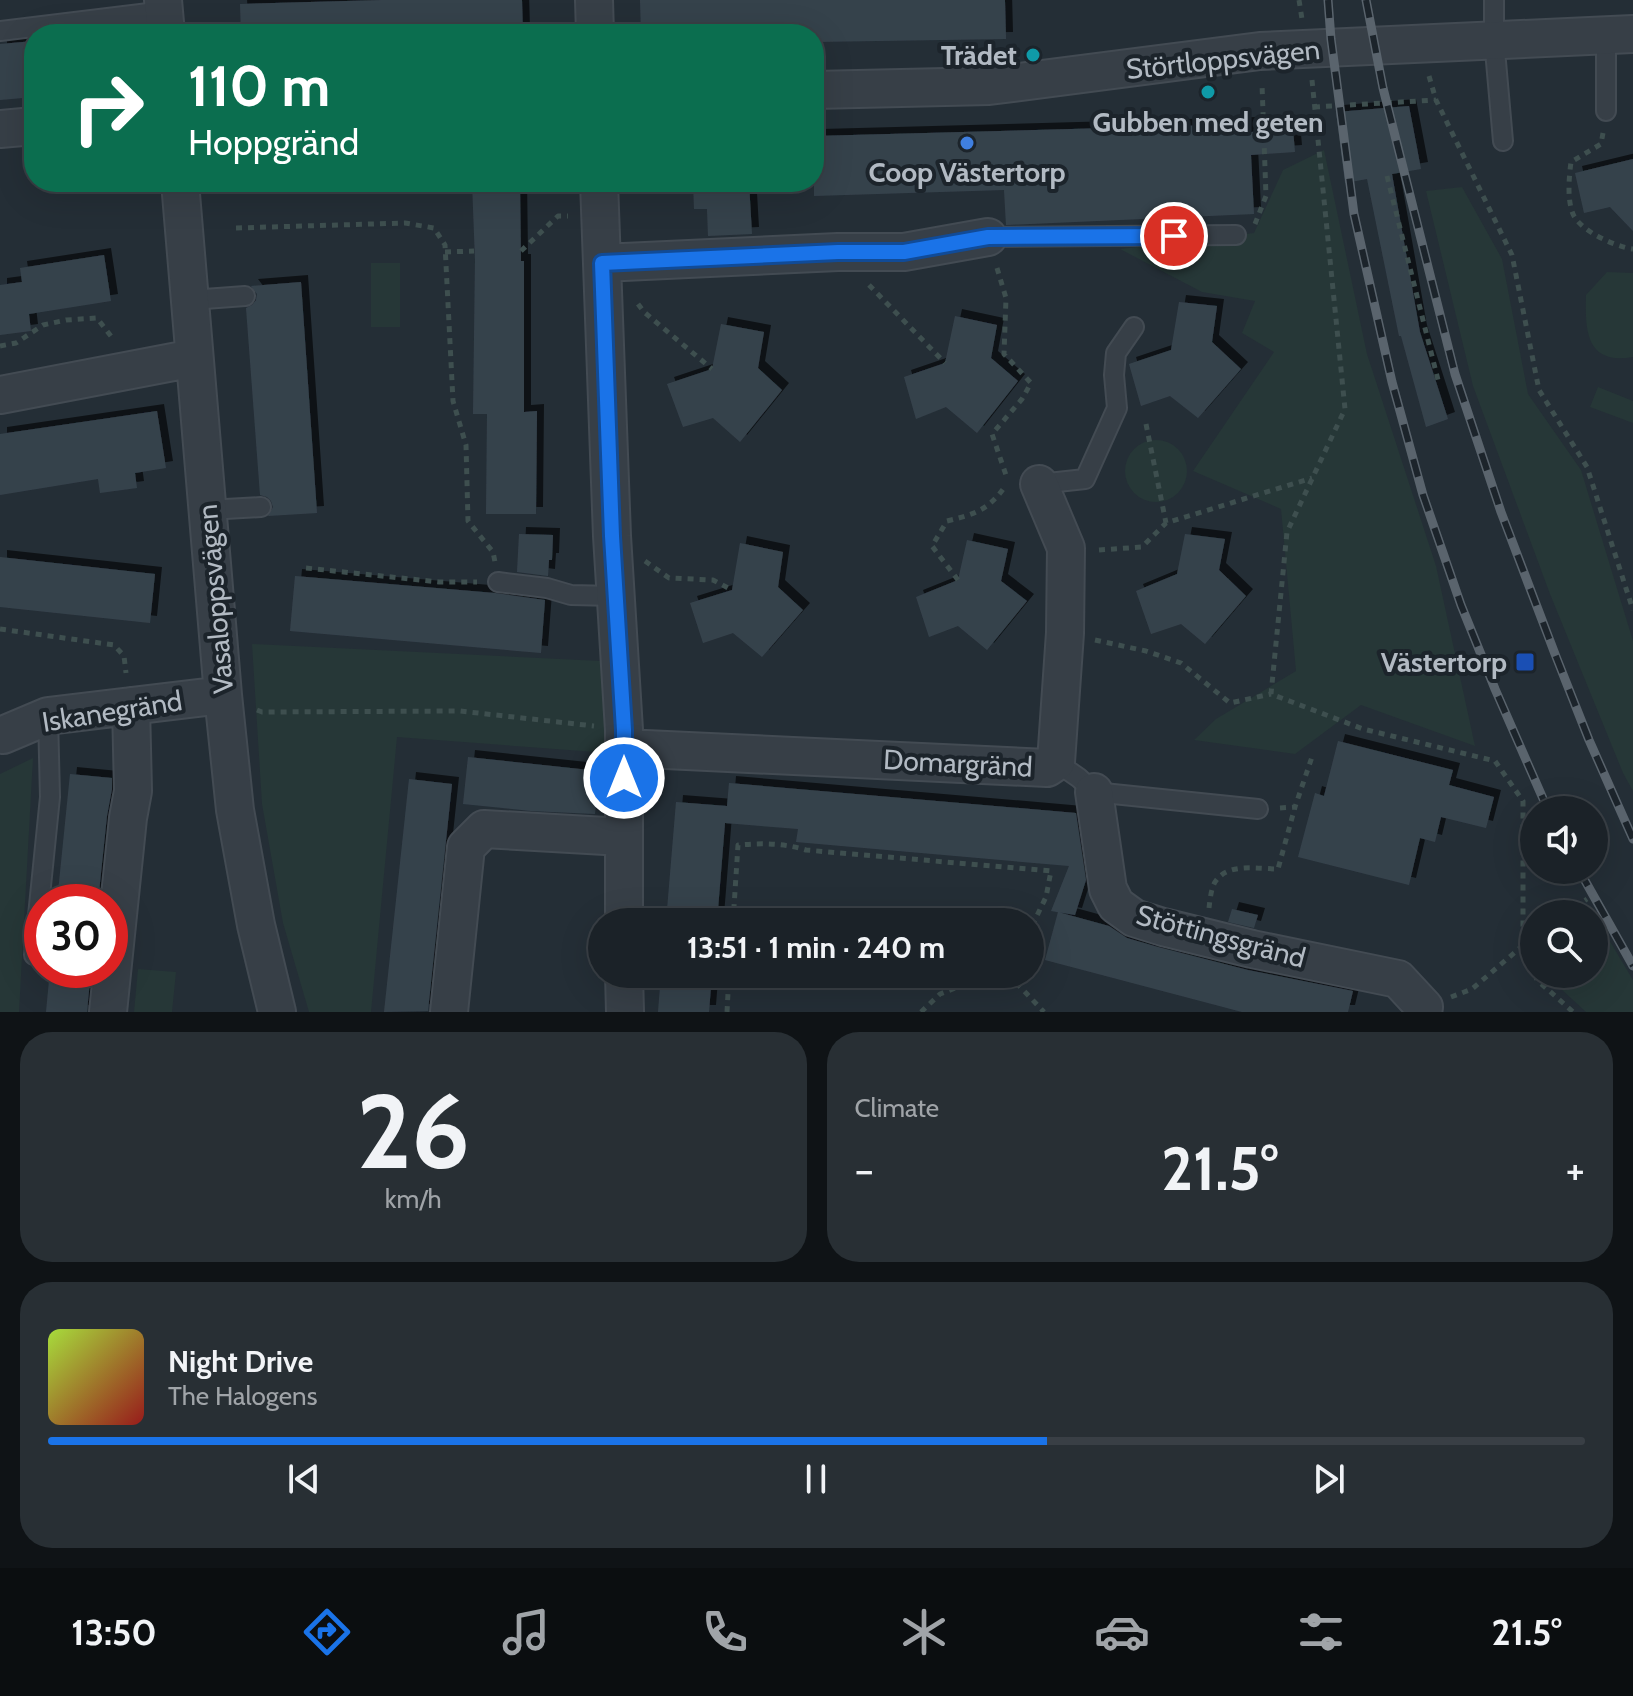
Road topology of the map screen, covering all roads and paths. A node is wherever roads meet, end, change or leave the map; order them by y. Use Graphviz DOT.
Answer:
graph roads {
  1 [pos="594,0"];
  2 [pos="1494,0"];
  3 [pos="165,15"];
  4 [pos="72,24"];
  5 [pos="595,24"];
  6 [pos="24,29"];
  7 [pos="0,31"];
  8 [pos="1619,35"];
  9 [pos="1494,39"];
  10 [pos="1260,51"];
  11 [pos="824,90"];
  12 [pos="1606,111"];
  13 [pos="24,127"];
  14 [pos="0,129"];
  15 [pos="1503,141"];
  16 [pos="1387,176"];
  17 [pos="181,192"];
  18 [pos="600,199"];
  19 [pos="236,228"];
  20 [pos="1236,235"];
  21 [pos="988,237"];
  22 [pos="1633,249"];
  23 [pos="474,251"];
  24 [pos="521,251"];
  25 [pos="445,252"];
  26 [pos="838,252"];
  27 [pos="602,263"];
  28 [pos="245,296"];
  29 [pos="191,300"];
  30 [pos="635,302"];
  31 [pos="1134,327"];
  32 [pos="114,341"];
  33 [pos="0,346"];
  34 [pos="194,358"];
  35 [pos="945,363"];
  36 [pos="712,369"];
  37 [pos="1438,380"];
  38 [pos="0,395"];
  39 [pos="1146,424"];
  40 [pos="1313,478"];
  41 [pos="1039,484"];
  42 [pos="261,507"];
  43 [pos="208,510"];
  44 [pos="1166,523"];
  45 [pos="612,536"];
  46 [pos="1066,548"];
  47 [pos="306,568"];
  48 [pos="958,580"];
  49 [pos="498,582"];
  50 [pos="732,590"];
  51 [pos="615,596"];
  52 [pos="1633,610"];
  53 [pos="0,629"];
  54 [pos="1065,633"];
  55 [pos="1271,694"];
  56 [pos="223,695"];
  57 [pos="131,706"];
  58 [pos="48,716"];
  59 [pos="3,735"];
  60 [pos="624,739"];
  61 [pos="1313,754"];
  62 [pos="1056,762"];
  63 [pos="1094,792"];
  64 [pos="1295,807"];
  65 [pos="1258,809"];
  66 [pos="623,837"];
  67 [pos="41,884"];
  68 [pos="1523,900"];
  69 [pos="624,908"];
  70 [pos="734,908"];
  71 [pos="1041,908"];
  72 [pos="1202,937"];
  73 [pos="1520,947"];
  74 [pos="624,988"];
  75 [pos="728,988"];
  76 [pos="955,988"];
  77 [pos="1021,988"];
  78 [pos="1546,988"];
  79 [pos="932,1001"];
  80 [pos="1424,1009"];
  81 [pos="108,1012"];
  82 [pos="277,1012"];
  83 [pos="449,1012"];
  84 [pos="625,1012"];
  85 [pos="727,1012"];
  86 [pos="921,1012"];
  87 [pos="932,1012"];
  88 [pos="1044,1012"];
  89 [pos="1573,1012"];
  1 -- 5 [label="street"];
  2 -- 9 [label="lane"];
  3 -- 4 [label="lane"];
  6 -- 7 [label="lane"];
  8 -- 9 [label="street, Störtloppsvägen"];
  8 -- 12 [label="lane"];
  9 -- 10 [label="street, Störtloppsvägen"];
  9 -- 15 [label="lane"];
  10 -- 11 [label="street, Störtloppsvägen"];
  10 -- 20 [label="path"];
  12 -- 22 [label="path"];
  13 -- 14 [label="street"];
  16 -- 37 [label="path"];
  17 -- 29 [label="street, Vasaloppsvägen"];
  18 -- 24 [label="path"];
  18 -- 27 [label="street"];
  19 -- 25 [label="path"];
  20 -- 21 [label="lane"];
  21 -- 26 [label="street"];
  21 -- 48 [label="path"];
  23 -- 25 [label="path"];
  25 -- 49 [label="path"];
  26 -- 27 [label="street"];
  26 -- 35 [label="path"];
  27 -- 45 [label="street"];
  28 -- 29 [label="lane"];
  29 -- 34 [label="street, Vasaloppsvägen"];
  30 -- 36 [label="path"];
  31 -- 41 [label="lane"];
  32 -- 33 [label="path"];
  34 -- 38 [label="street"];
  34 -- 43 [label="street, Vasaloppsvägen"];
  39 -- 44 [label="path"];
  40 -- 44 [label="path"];
  40 -- 52 [label="path"];
  40 -- 55 [label="path"];
  41 -- 46 [label="street, Domargränd"];
  42 -- 43 [label="lane"];
  43 -- 56 [label="street, Vasaloppsvägen"];
  44 -- 46 [label="path"];
  45 -- 50 [label="path"];
  45 -- 51 [label="street"];
  46 -- 54 [label="street, Domargränd"];
  47 -- 49 [label="path"];
  49 -- 51 [label="lane"];
  51 -- 60 [label="street"];
  53 -- 57 [label="path"];
  54 -- 55 [label="path"];
  54 -- 62 [label="street, Domargränd"];
  55 -- 68 [label="path"];
  56 -- 57 [label="street, Iskanegränd"];
  56 -- 60 [label="path"];
  56 -- 82 [label="street, Vasaloppsvägen"];
  57 -- 58 [label="street, Iskanegränd"];
  57 -- 81 [label="street"];
  58 -- 59 [label="street, Iskanegränd"];
  58 -- 67 [label="lane"];
  60 -- 62 [label="street, Domargränd"];
  60 -- 66 [label="street"];
  61 -- 64 [label="path"];
  62 -- 63 [label="lane"];
  63 -- 65 [label="lane"];
  63 -- 72 [label="street, Stöttingsgränd"];
  64 -- 65 [label="path"];
  64 -- 72 [label="path"];
  66 -- 69 [label="street"];
  66 -- 83 [label="street"];
  70 -- 71 [label="path"];
  72 -- 80 [label="street, Stöttingsgränd"];
  73 -- 80 [label="path"];
  74 -- 84 [label="street"];
  75 -- 85 [label="path"];
  76 -- 79 [label="path"];
  77 -- 88 [label="path"];
  78 -- 89 [label="path"];
  79 -- 86 [label="path"];
  79 -- 87 [label="path"];
}
